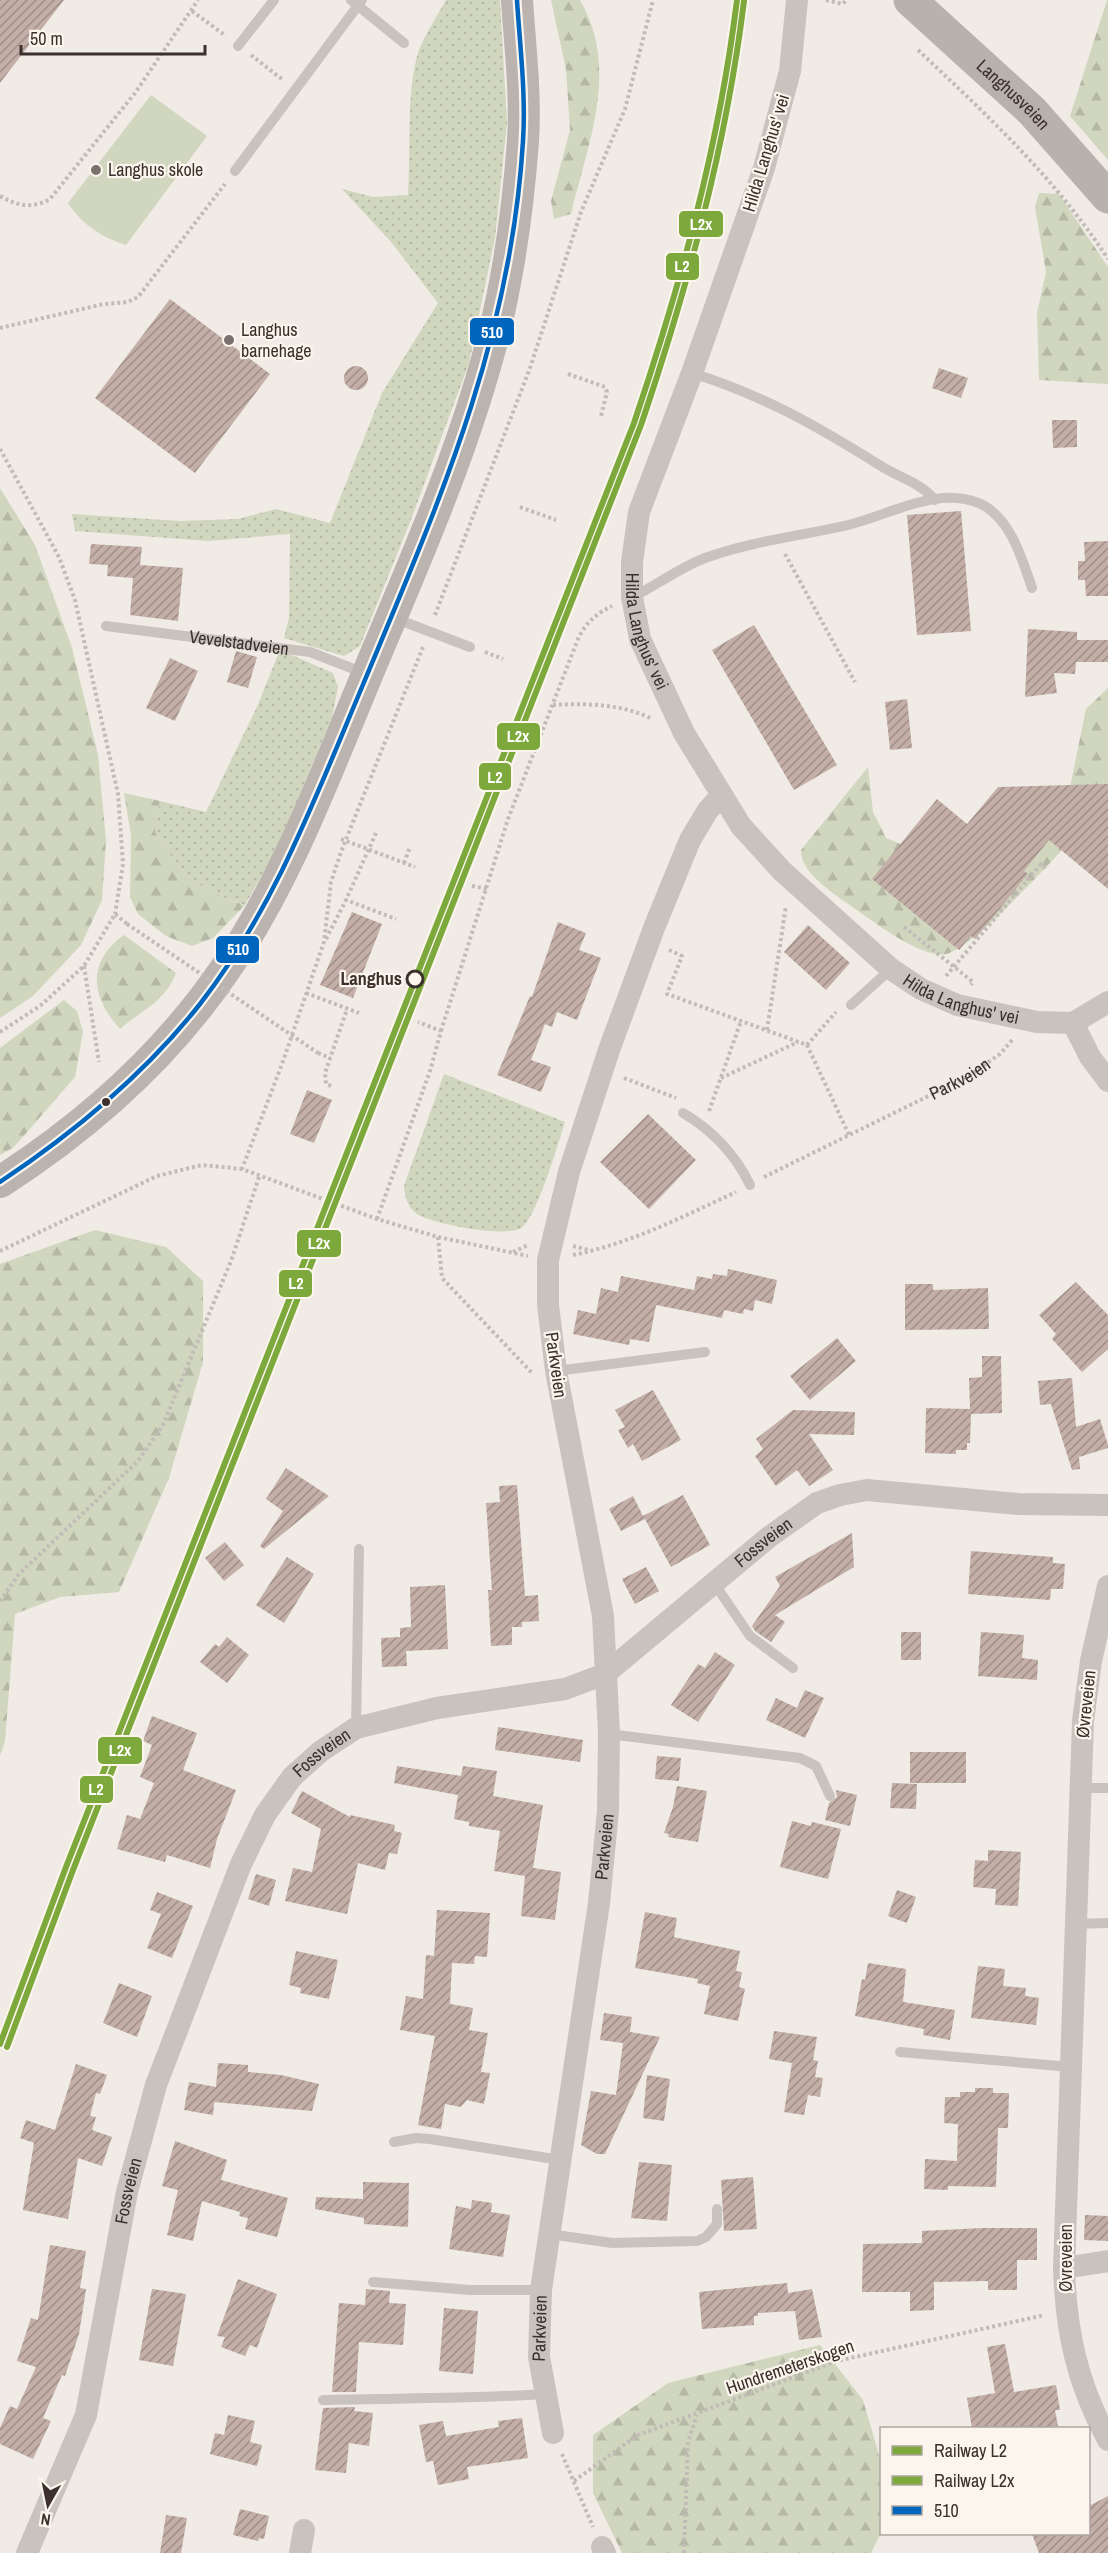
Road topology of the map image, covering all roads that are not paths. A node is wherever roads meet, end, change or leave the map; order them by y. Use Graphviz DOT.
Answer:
graph roads {
  1 [pos="274,0"];
  2 [pos="517,0"];
  3 [pos="797,0"];
  4 [pos="910,0"];
  5 [pos="357,2"];
  6 [pos="404,43"];
  7 [pos="238,46"];
  8 [pos="235,171"];
  9 [pos="1108,197"];
  10 [pos="692,373"];
  11 [pos="935,500"];
  12 [pos="1032,588"];
  13 [pos="632,597"];
  14 [pos="391,616"];
  15 [pos="106,626"];
  16 [pos="470,647"];
  17 [pos="367,674"];
  18 [pos="721,796"];
  19 [pos="891,969"];
  20 [pos="1108,1002"];
  21 [pos="851,1005"];
  22 [pos="1073,1023"];
  23 [pos="1108,1081"];
  24 [pos="683,1113"];
  25 [pos="0,1182"];
  26 [pos="750,1185"];
  27 [pos="705,1352"];
  28 [pos="556,1371"];
  29 [pos="1108,1505"];
  30 [pos="359,1549"];
  31 [pos="714,1584"];
  32 [pos="1108,1587"];
  33 [pos="793,1668"];
  34 [pos="605,1674"];
  35 [pos="356,1728"];
  36 [pos="609,1734"];
  37 [pos="1079,1788"];
  38 [pos="1108,1788"];
  39 [pos="830,1796"];
  40 [pos="1108,1923"];
  41 [pos="1076,1924"];
  42 [pos="900,2052"];
  43 [pos="1071,2067"];
  44 [pos="394,2142"];
  45 [pos="560,2160"];
  46 [pos="717,2209"];
  47 [pos="548,2234"];
  48 [pos="1108,2261"];
  49 [pos="1064,2268"];
  50 [pos="373,2282"];
  51 [pos="541,2290"];
  52 [pos="545,2394"];
  53 [pos="323,2400"];
  54 [pos="553,2433"];
  55 [pos="1108,2440"];
  56 [pos="304,2530"];
  57 [pos="27,2553"];
  58 [pos="300,2553"];
  1 -- 7 [label="lane"];
  2 -- 14 [label="main road"];
  3 -- 10 [label="street, Hilda Langhus' vei"];
  4 -- 9 [label="main road, Langhusveien"];
  5 -- 6 [label="lane"];
  5 -- 8 [label="lane"];
  10 -- 11 [label="lane"];
  10 -- 13 [label="street, Hilda Langhus' vei"];
  11 -- 12 [label="lane"];
  11 -- 13 [label="lane"];
  13 -- 18 [label="street, Hilda Langhus' vei"];
  14 -- 16 [label="lane"];
  14 -- 17 [label="main road"];
  15 -- 17 [label="lane, Vevelstadveien"];
  17 -- 25 [label="main road"];
  18 -- 19 [label="street, Hilda Langhus' vei"];
  18 -- 28 [label="street, Parkveien"];
  19 -- 21 [label="lane"];
  19 -- 22 [label="street, Hilda Langhus' vei"];
  20 -- 22 [label="street"];
  22 -- 23 [label="street"];
  24 -- 26 [label="lane"];
  27 -- 28 [label="lane"];
  28 -- 34 [label="street, Parkveien"];
  29 -- 31 [label="street, Fossveien"];
  30 -- 35 [label="lane"];
  31 -- 33 [label="lane"];
  31 -- 34 [label="street, Fossveien"];
  32 -- 37 [label="street, Øvreveien"];
  34 -- 35 [label="street, Fossveien"];
  34 -- 36 [label="street, Parkveien"];
  35 -- 57 [label="street, Fossveien"];
  36 -- 39 [label="lane"];
  36 -- 45 [label="street, Parkveien"];
  37 -- 38 [label="lane"];
  37 -- 41 [label="street, Øvreveien"];
  40 -- 41 [label="lane"];
  41 -- 43 [label="street, Øvreveien"];
  42 -- 43 [label="lane"];
  43 -- 49 [label="street, Øvreveien"];
  44 -- 45 [label="lane"];
  45 -- 47 [label="street, Parkveien"];
  46 -- 47 [label="lane"];
  47 -- 51 [label="street, Parkveien"];
  48 -- 49 [label="street"];
  49 -- 55 [label="street, Øvreveien"];
  50 -- 51 [label="lane"];
  51 -- 52 [label="street, Parkveien"];
  52 -- 53 [label="lane"];
  52 -- 54 [label="street, Parkveien"];
  56 -- 58 [label="street"];
}
